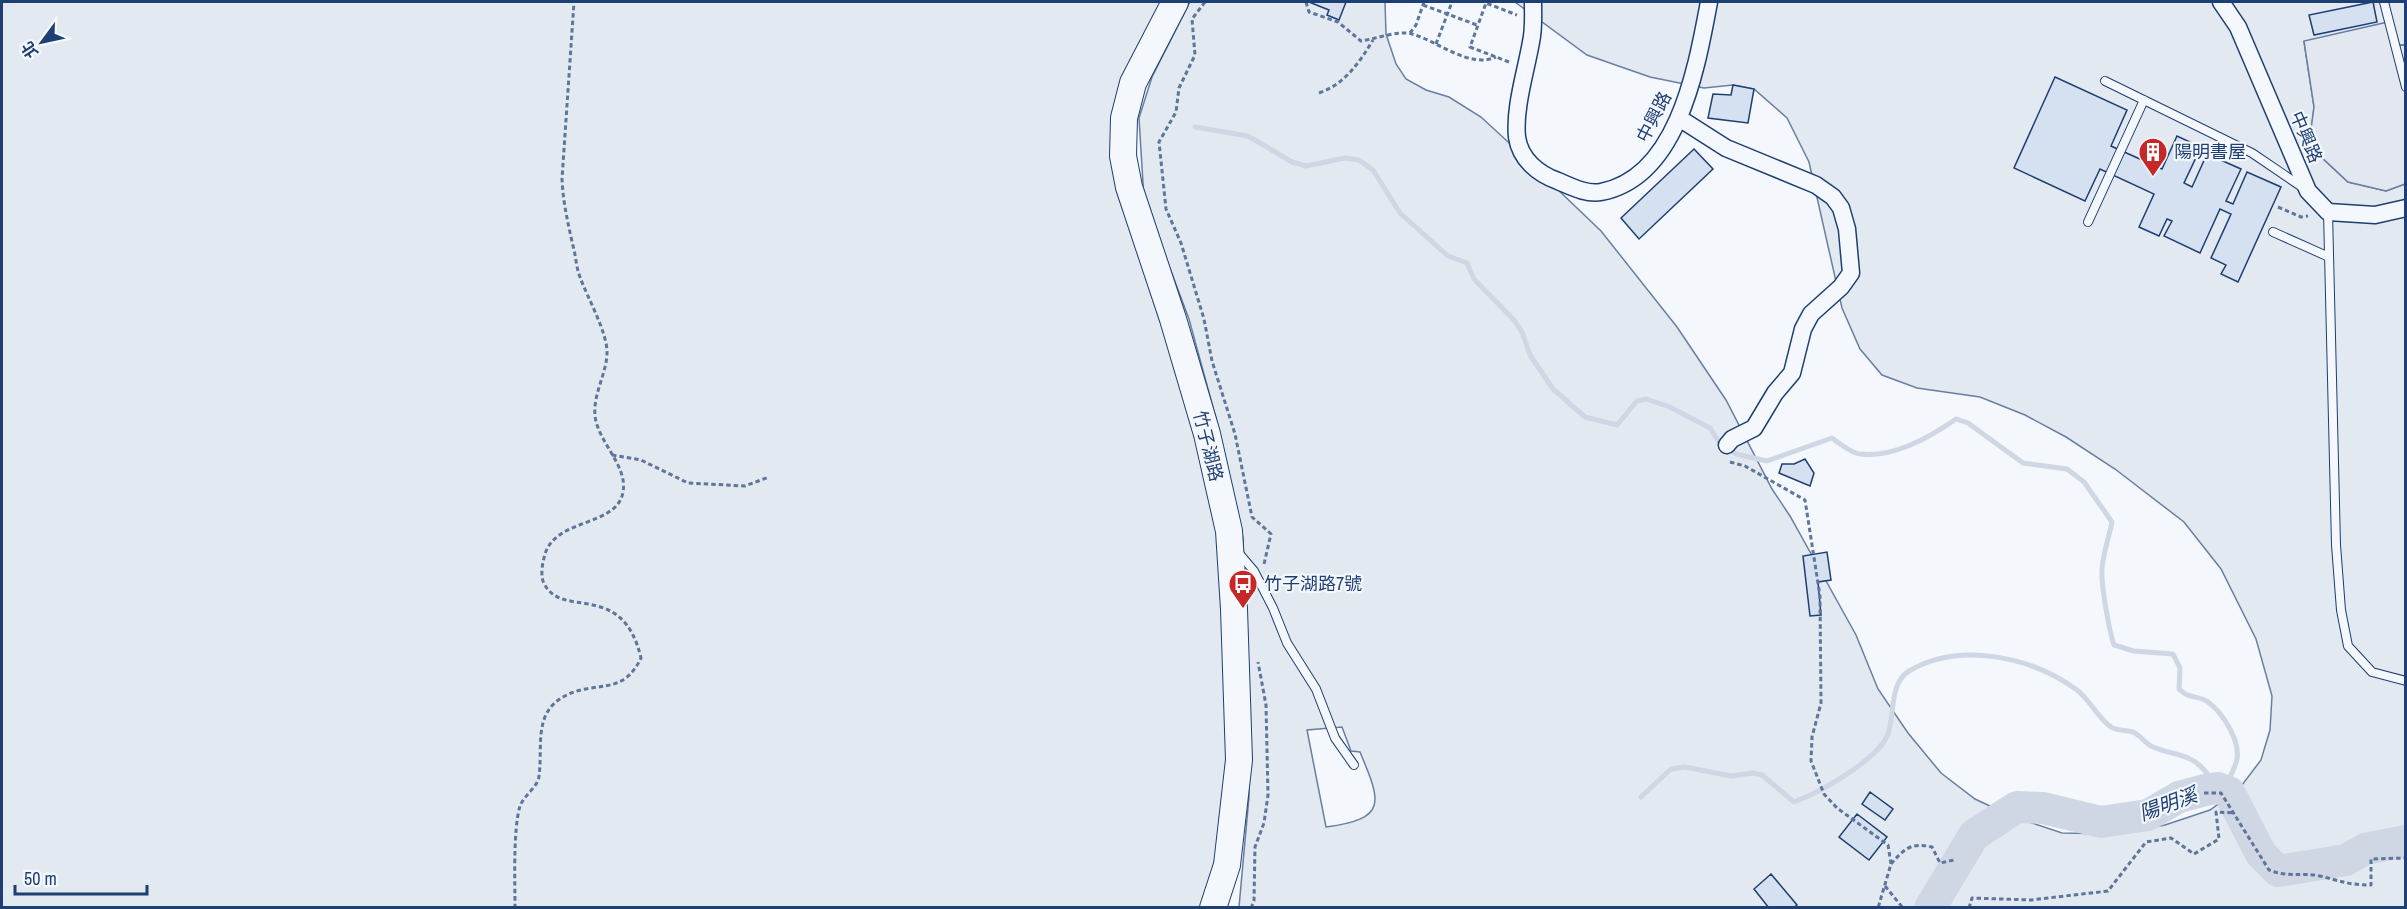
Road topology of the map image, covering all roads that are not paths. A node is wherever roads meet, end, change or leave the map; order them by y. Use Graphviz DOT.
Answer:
graph roads {
  1 [pos="1175,2"];
  2 [pos="1533,2"];
  3 [pos="1709,2"];
  4 [pos="2221,2"];
  5 [pos="2384,2"];
  6 [pos="2105,81"];
  7 [pos="2406,87"];
  8 [pos="2144,100"];
  9 [pos="1679,117"];
  10 [pos="2318,202"];
  11 [pos="2406,208"];
  12 [pos="2088,222"];
  13 [pos="2273,232"];
  14 [pos="2329,257"];
  15 [pos="1725,450"];
  16 [pos="1229,541"];
  17 [pos="2406,681"];
  18 [pos="1354,765"];
  19 [pos="1213,908"];
  1 -- 16 [label="main road, 竹子湖路"];
  2 -- 9 [label="street, 中興路"];
  3 -- 9 [label="street, 中興路"];
  4 -- 10 [label="street, 中興路"];
  5 -- 7 [label="lane"];
  6 -- 8 [label="lane"];
  8 -- 10 [label="lane"];
  8 -- 12 [label="lane"];
  9 -- 15 [label="street"];
  10 -- 11 [label="street"];
  10 -- 14 [label="lane"];
  13 -- 14 [label="lane"];
  14 -- 17 [label="lane"];
  16 -- 18 [label="lane"];
  16 -- 19 [label="main road, 竹子湖路"];
}
